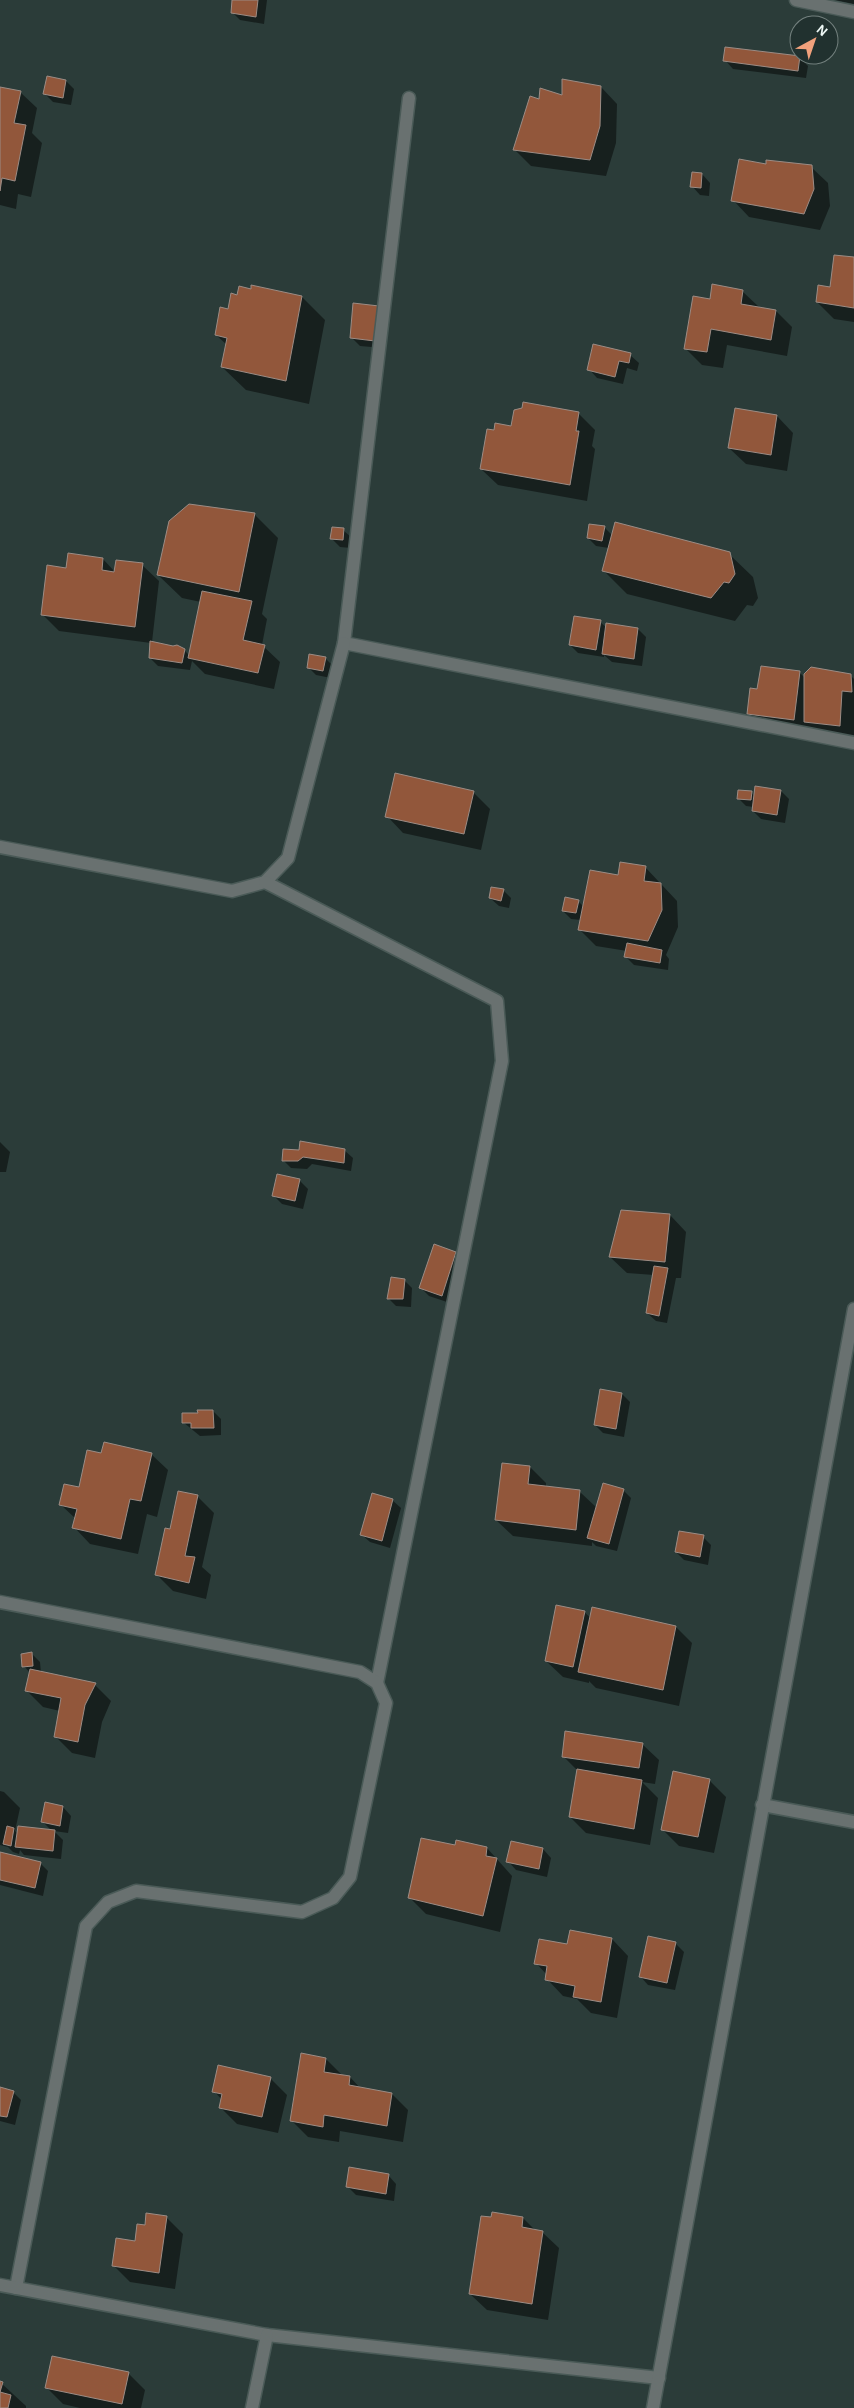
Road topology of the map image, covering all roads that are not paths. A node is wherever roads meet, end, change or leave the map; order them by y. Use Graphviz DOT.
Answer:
graph roads {
  1 [pos="796,0"];
  2 [pos="854,12"];
  3 [pos="409,98"];
  4 [pos="344,643"];
  5 [pos="854,743"];
  6 [pos="0,847"];
  7 [pos="264,882"];
  8 [pos="854,1308"];
  9 [pos="0,1602"];
  10 [pos="377,1683"];
  11 [pos="762,1805"];
  12 [pos="854,1822"];
  13 [pos="0,2285"];
  14 [pos="16,2288"];
  15 [pos="267,2335"];
  16 [pos="659,2378"];
  17 [pos="252,2408"];
  18 [pos="653,2408"];
  1 -- 2 [label="street"];
  3 -- 4 [label="street"];
  4 -- 5 [label="street"];
  4 -- 7 [label="street"];
  6 -- 7 [label="street"];
  7 -- 10 [label="street"];
  8 -- 11 [label="street"];
  9 -- 10 [label="street"];
  10 -- 14 [label="street"];
  11 -- 12 [label="street"];
  11 -- 16 [label="street"];
  13 -- 14 [label="street"];
  14 -- 15 [label="street"];
  15 -- 16 [label="street"];
  15 -- 17 [label="street"];
  16 -- 18 [label="street"];
}
